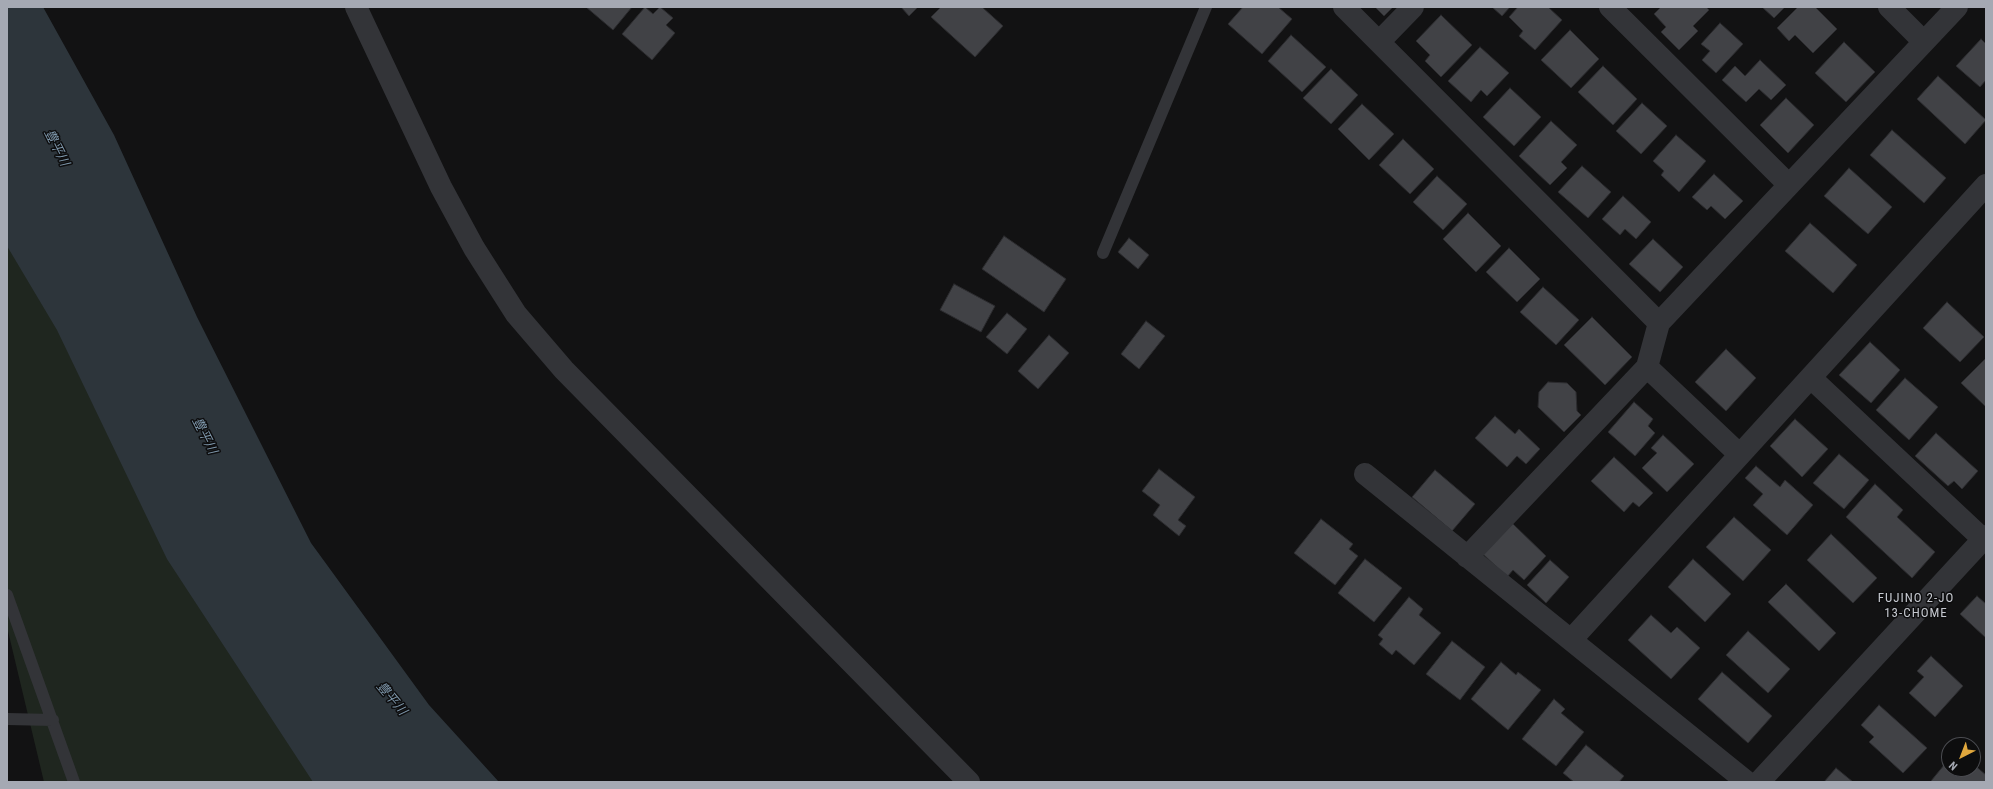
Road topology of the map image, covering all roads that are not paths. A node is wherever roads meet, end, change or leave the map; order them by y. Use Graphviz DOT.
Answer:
graph roads {
  1 [pos="356,7"];
  2 [pos="1206,7"];
  3 [pos="1344,7"];
  4 [pos="1413,7"];
  5 [pos="1610,7"];
  6 [pos="1889,7"];
  7 [pos="1957,7"];
  8 [pos="1379,42"];
  9 [pos="1924,42"];
  10 [pos="1789,185"];
  11 [pos="1986,185"];
  12 [pos="1103,253"];
  13 [pos="1659,323"];
  14 [pos="1647,367"];
  15 [pos="1811,378"];
  16 [pos="1740,455"];
  17 [pos="1365,474"];
  18 [pos="1985,539"];
  19 [pos="1467,557"];
  20 [pos="7,595"];
  21 [pos="1571,640"];
  22 [pos="7,718"];
  23 [pos="53,720"];
  24 [pos="74,782"];
  25 [pos="969,782"];
  26 [pos="1747,782"];
  27 [pos="1759,782"];
  1 -- 25 [label="street"];
  2 -- 12 [label="lane"];
  3 -- 8 [label="street"];
  4 -- 8 [label="street"];
  5 -- 10 [label="street"];
  6 -- 9 [label="street"];
  7 -- 9 [label="street"];
  8 -- 13 [label="street"];
  9 -- 10 [label="street"];
  10 -- 13 [label="street"];
  11 -- 15 [label="street"];
  13 -- 14 [label="street"];
  14 -- 16 [label="street"];
  14 -- 19 [label="street"];
  15 -- 16 [label="street"];
  15 -- 18 [label="street"];
  16 -- 21 [label="street"];
  17 -- 19 [label="street"];
  18 -- 27 [label="street"];
  19 -- 21 [label="street"];
  20 -- 23 [label="lane"];
  21 -- 26 [label="street"];
  22 -- 23 [label="lane"];
  23 -- 24 [label="lane"];
}
